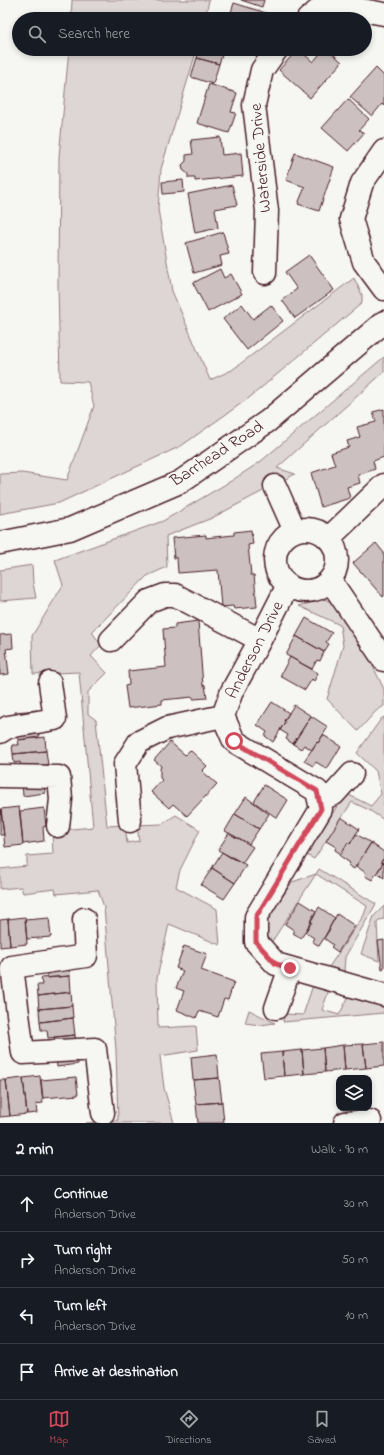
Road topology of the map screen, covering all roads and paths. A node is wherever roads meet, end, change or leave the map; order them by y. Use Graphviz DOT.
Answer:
graph roads {
  1 [pos="316,12"];
  2 [pos="384,14"];
  3 [pos="272,56"];
  4 [pos="384,151"];
  5 [pos="265,273"];
  6 [pos="384,290"];
  7 [pos="384,322"];
  8 [pos="384,485"];
  9 [pos="275,486"];
  10 [pos="294,531"];
  11 [pos="329,538"];
  12 [pos="0,543"];
  13 [pos="330,580"];
  14 [pos="288,585"];
  15 [pos="111,640"];
  16 [pos="260,640"];
  17 [pos="384,660"];
  18 [pos="50,683"];
  19 [pos="223,716"];
  20 [pos="0,732"];
  21 [pos="352,774"];
  22 [pos="0,776"];
  23 [pos="319,800"];
  24 [pos="130,821"];
  25 [pos="58,826"];
  26 [pos="84,919"];
  27 [pos="290,968"];
  28 [pos="384,995"];
  29 [pos="276,1008"];
  30 [pos="9,1011"];
  31 [pos="103,1113"];
  32 [pos="370,1121"];
  33 [pos="345,1123"];
  1 -- 2 [label="street"];
  3 -- 5 [label="street, Waterside Drive"];
  4 -- 6 [label="street"];
  7 -- 12 [label="street, Barrhead Road"];
  8 -- 11 [label="street"];
  9 -- 10 [label="street"];
  10 -- 11 [label="street"];
  10 -- 14 [label="street"];
  11 -- 13 [label="street"];
  13 -- 14 [label="street"];
  13 -- 17 [label="street"];
  14 -- 16 [label="street, Anderson Drive"];
  15 -- 16 [label="street"];
  16 -- 19 [label="street, Anderson Drive"];
  18 -- 20 [label="street"];
  19 -- 23 [label="street, Anderson Drive"];
  19 -- 24 [label="street, Anderson Drive"];
  21 -- 23 [label="street"];
  22 -- 25 [label="street"];
  23 -- 27 [label="street"];
  26 -- 30 [label="street"];
  27 -- 28 [label="street"];
  27 -- 29 [label="street"];
  30 -- 31 [label="street"];
  32 -- 33 [label="street"];
}
